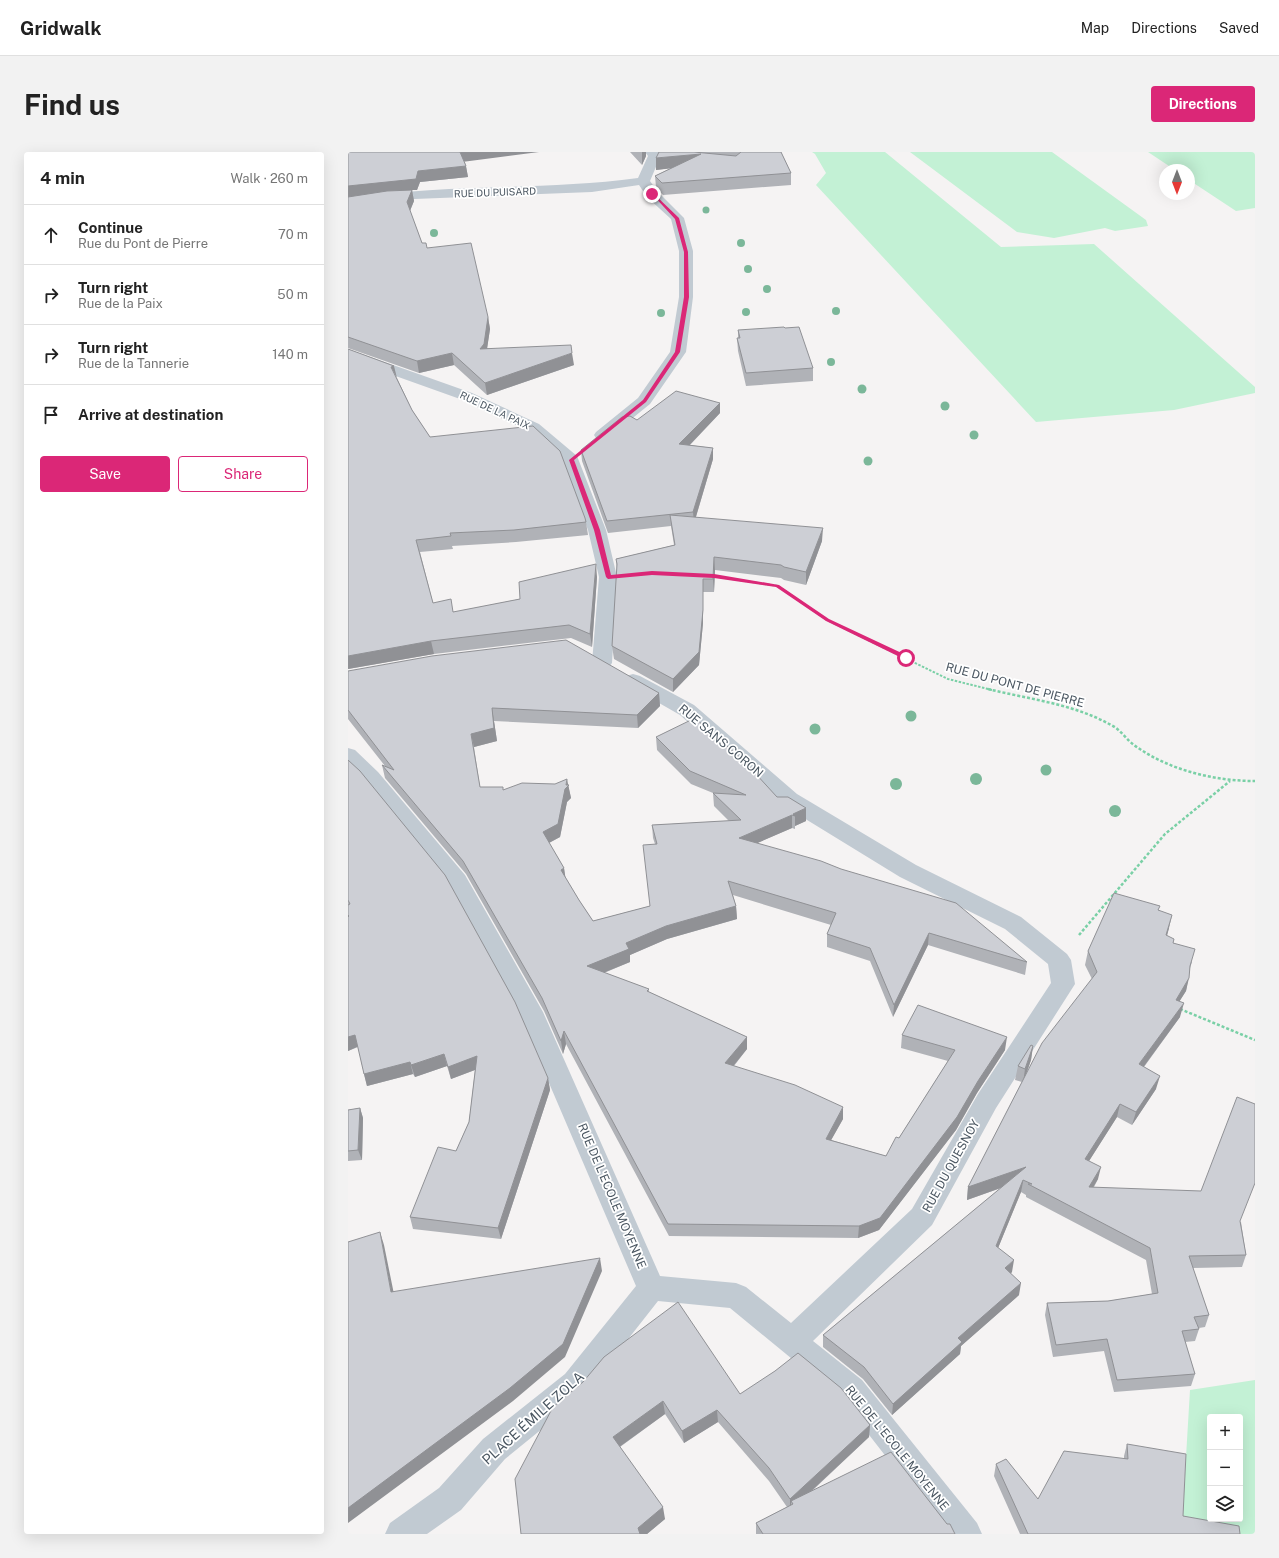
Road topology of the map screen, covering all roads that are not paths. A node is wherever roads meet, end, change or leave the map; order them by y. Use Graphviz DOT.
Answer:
graph roads {
  1 [pos="651,152"];
  2 [pos="643,181"];
  3 [pos="348,203"];
  4 [pos="348,354"];
  5 [pos="581,452"];
  6 [pos="583,652"];
  7 [pos="602,663"];
  8 [pos="348,755"];
  9 [pos="1059,960"];
  10 [pos="651,1288"];
  11 [pos="792,1342"];
  12 [pos="402,1534"];
  13 [pos="966,1534"];
  1 -- 2 [label="street"];
  2 -- 3 [label="street, RUE DU PUISARD"];
  2 -- 5 [label="street"];
  4 -- 5 [label="street, RUE DE LA PAIX"];
  5 -- 7 [label="street, RUE DE LA PAIX"];
  6 -- 7 [label="street, RUE SANS CORON"];
  7 -- 9 [label="street, RUE SANS CORON"];
  8 -- 10 [label="street, RUE DE L'ECOLE MOYENNE"];
  9 -- 11 [label="street, RUE DU QUESNOY"];
  10 -- 11 [label="street, RUE DE L'ECOLE MOYENNE"];
  10 -- 12 [label="street, PLACE ÉMILE ZOLA"];
  11 -- 13 [label="street, RUE DE L'ECOLE MOYENNE"];
}
